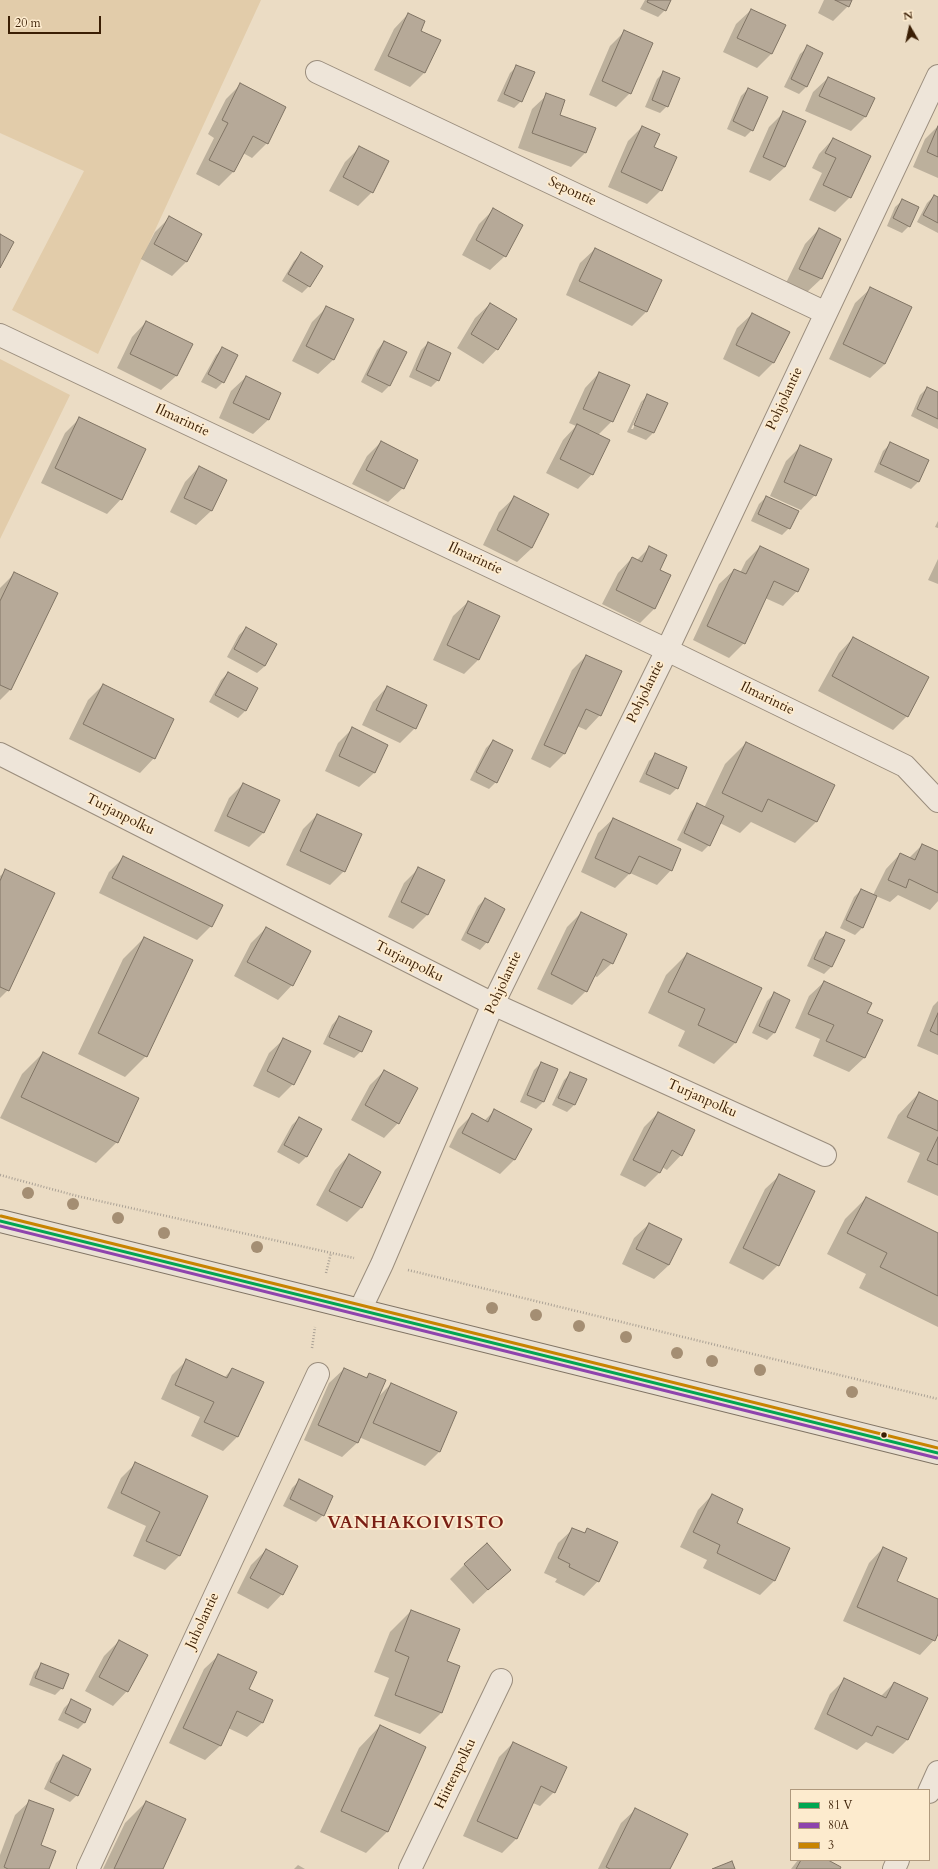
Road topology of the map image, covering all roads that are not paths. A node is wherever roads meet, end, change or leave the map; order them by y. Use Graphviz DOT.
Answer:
graph roads {
  1 [pos="318,72"];
  2 [pos="938,76"];
  3 [pos="826,312"];
  4 [pos="0,335"];
  5 [pos="667,650"];
  6 [pos="0,754"];
  7 [pos="938,801"];
  8 [pos="493,1004"];
  9 [pos="825,1155"];
  10 [pos="0,1221"];
  11 [pos="360,1310"];
  12 [pos="318,1374"];
  13 [pos="938,1453"];
  14 [pos="501,1680"];
  15 [pos="938,1772"];
  16 [pos="930,1790"];
  17 [pos="88,1869"];
  18 [pos="410,1869"];
  1 -- 3 [label="street, Sepontie"];
  2 -- 3 [label="street, Pohjolantie"];
  3 -- 5 [label="street, Pohjolantie"];
  4 -- 5 [label="street, Ilmarintie"];
  5 -- 7 [label="street, Ilmarintie"];
  5 -- 8 [label="street, Pohjolantie"];
  6 -- 8 [label="street, Turjanpolku"];
  8 -- 9 [label="street, Turjanpolku"];
  8 -- 11 [label="street, Pohjolantie"];
  10 -- 11 [label="main road"];
  11 -- 13 [label="main road"];
  12 -- 17 [label="street, Juholantie"];
  14 -- 18 [label="street, Hiittenpolku"];
  15 -- 16 [label="street"];
}
